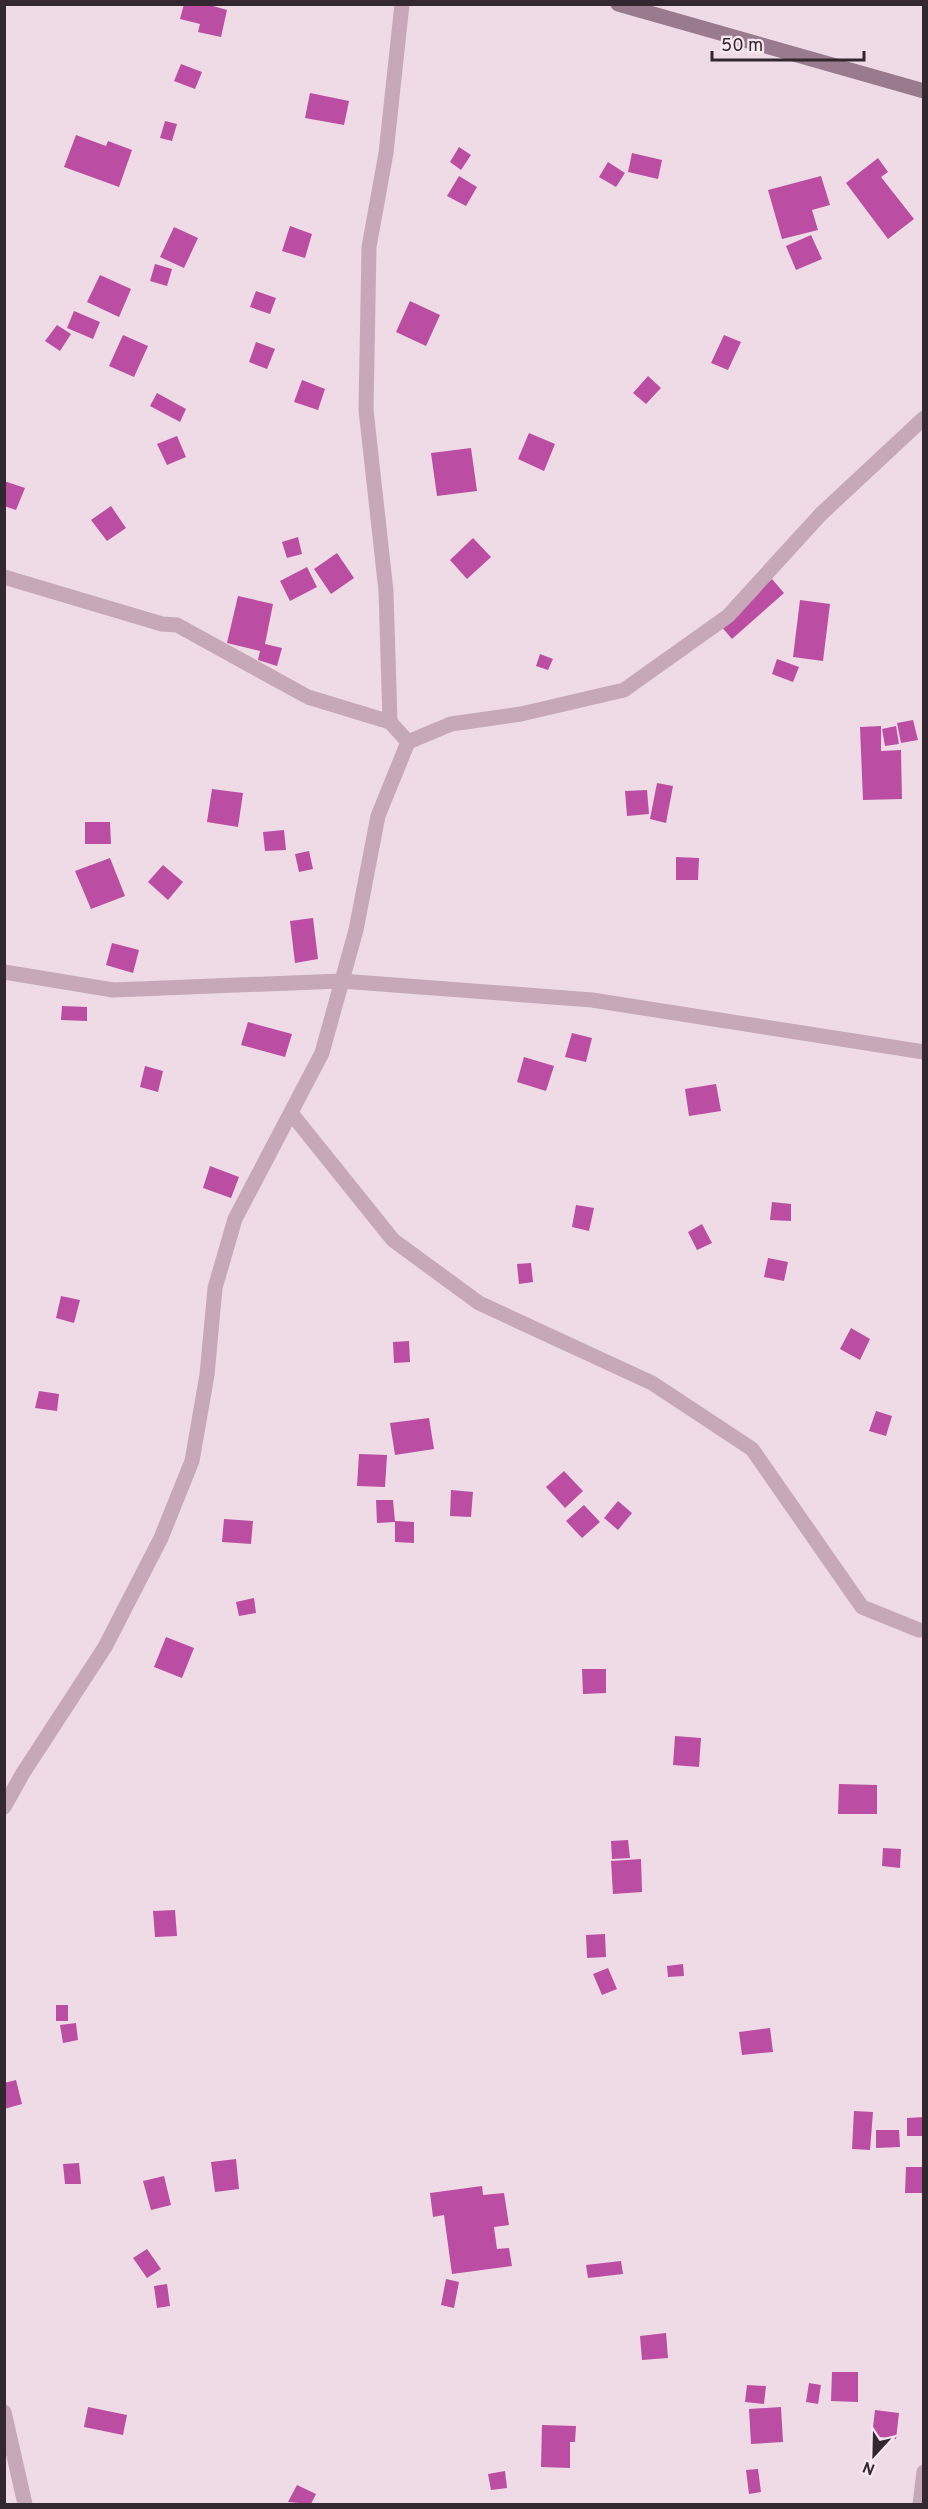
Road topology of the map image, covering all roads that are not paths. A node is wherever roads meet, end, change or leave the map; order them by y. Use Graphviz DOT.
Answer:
graph roads {
  1 [pos="402,4"];
  2 [pos="618,4"];
  3 [pos="924,91"];
  4 [pos="924,418"];
  5 [pos="4,578"];
  6 [pos="390,722"];
  7 [pos="408,742"];
  8 [pos="4,972"];
  9 [pos="341,981"];
  10 [pos="924,1052"];
  11 [pos="291,1113"];
  12 [pos="919,1630"];
  13 [pos="4,1807"];
  14 [pos="4,2412"];
  15 [pos="924,2472"];
  16 [pos="25,2505"];
  17 [pos="920,2505"];
  1 -- 6 [label="street"];
  2 -- 3 [label="main road"];
  4 -- 7 [label="street"];
  5 -- 6 [label="street"];
  6 -- 7 [label="street"];
  7 -- 9 [label="street"];
  8 -- 9 [label="street"];
  9 -- 10 [label="street"];
  9 -- 11 [label="street"];
  11 -- 12 [label="street"];
  11 -- 13 [label="street"];
  14 -- 16 [label="street"];
  15 -- 17 [label="street"];
}
